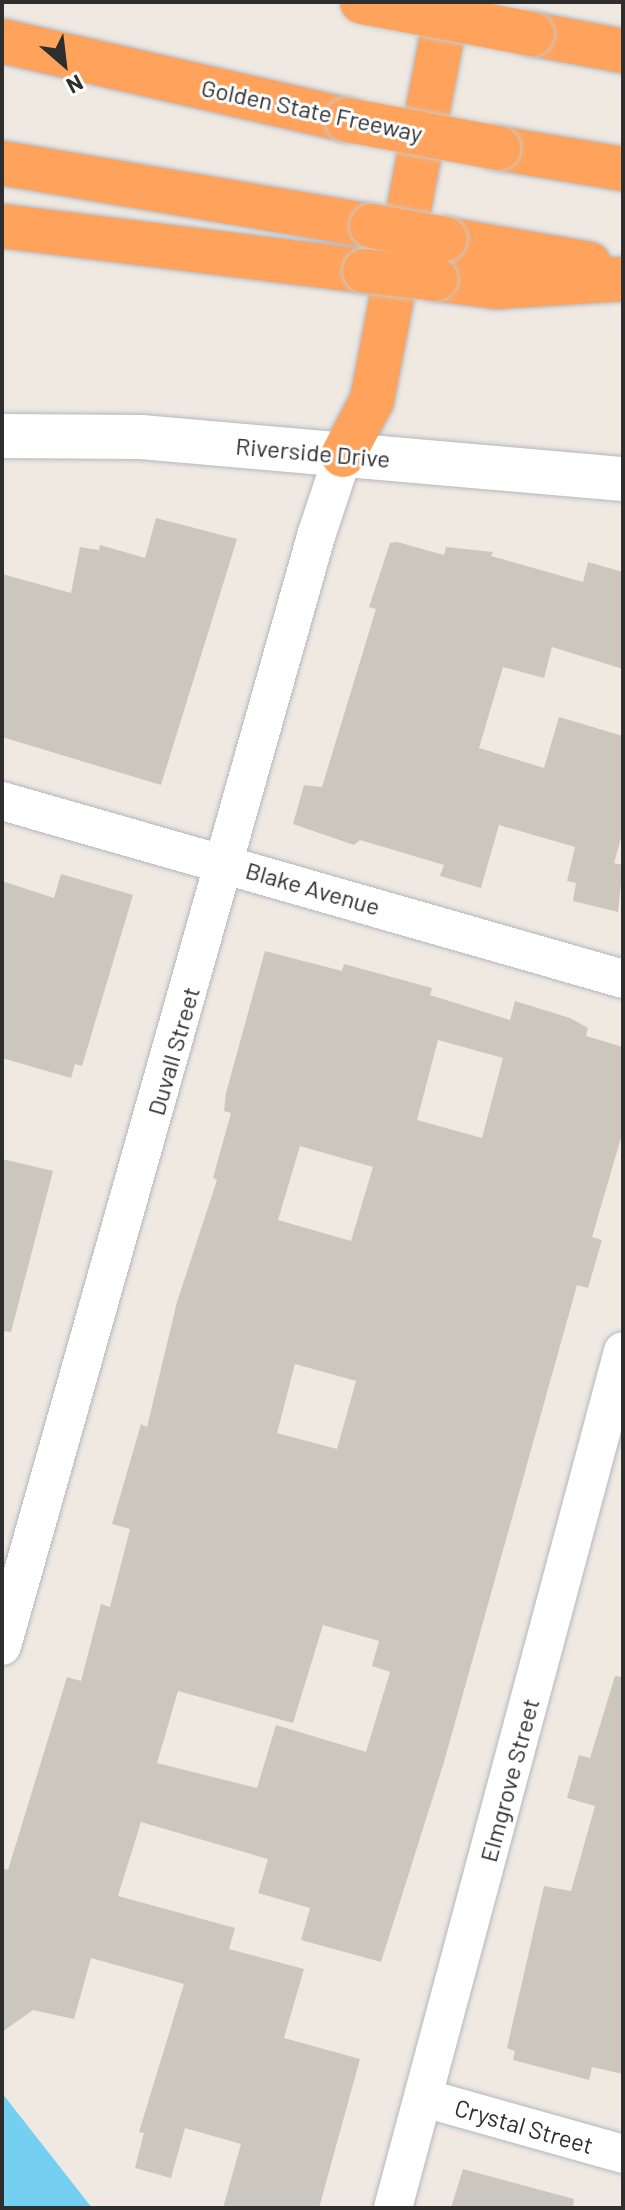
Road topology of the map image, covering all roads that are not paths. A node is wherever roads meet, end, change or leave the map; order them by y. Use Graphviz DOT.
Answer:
graph roads {
  1 [pos="361,2"];
  2 [pos="449,2"];
  3 [pos="2,41"];
  4 [pos="623,51"];
  5 [pos="2,163"];
  6 [pos="623,169"];
  7 [pos="2,226"];
  8 [pos="441,259"];
  9 [pos="623,270"];
  10 [pos="623,279"];
  11 [pos="2,436"];
  12 [pos="343,455"];
  13 [pos="623,479"];
  14 [pos="2,801"];
  15 [pos="227,862"];
  16 [pos="623,979"];
  17 [pos="623,1351"];
  18 [pos="2,1646"];
  19 [pos="424,2098"];
  20 [pos="623,2154"];
  21 [pos="393,2208"];
  1 -- 4 [label="highway, bridge"];
  2 -- 12 [label="highway"];
  3 -- 6 [label="highway, Golden State Freeway, bridge"];
  5 -- 8 [label="highway, bridge"];
  7 -- 8 [label="highway, bridge"];
  8 -- 9 [label="highway"];
  8 -- 10 [label="highway"];
  11 -- 12 [label="main road, Riverside Drive"];
  12 -- 13 [label="main road, Riverside Drive"];
  12 -- 15 [label="street, Duvall Street"];
  14 -- 15 [label="street, Blake Avenue"];
  15 -- 16 [label="street, Blake Avenue"];
  15 -- 18 [label="street, Duvall Street"];
  17 -- 19 [label="street, Elmgrove Street"];
  19 -- 20 [label="street, Crystal Street"];
  19 -- 21 [label="street, Elmgrove Street"];
}
